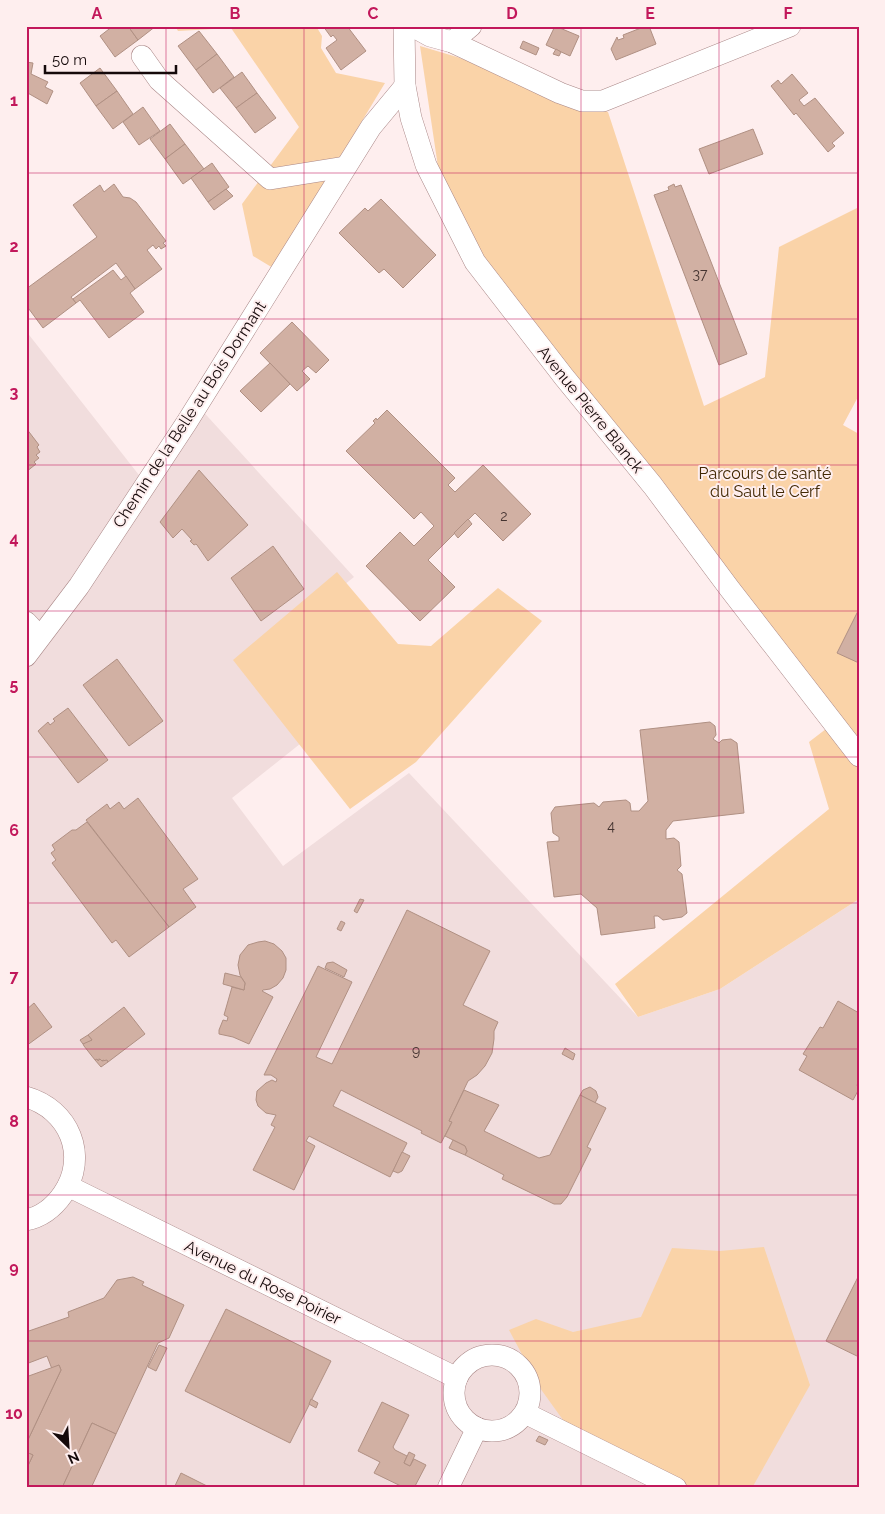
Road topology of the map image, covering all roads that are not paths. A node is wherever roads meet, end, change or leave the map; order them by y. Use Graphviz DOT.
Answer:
graph roads {
  1 [pos="404,26"];
  2 [pos="412,26"];
  3 [pos="471,26"];
  4 [pos="790,26"];
  5 [pos="452,42"];
  6 [pos="142,56"];
  7 [pos="405,86"];
  8 [pos="345,168"];
  9 [pos="33,629"];
  10 [pos="26,656"];
  11 [pos="859,756"];
  12 [pos="26,1096"];
  13 [pos="68,1186"];
  14 [pos="26,1220"];
  15 [pos="457,1378"];
  16 [pos="524,1413"];
  17 [pos="477,1428"];
  18 [pos="448,1488"];
  19 [pos="676,1488"];
  1 -- 7 [label="street, Avenue Pierre Blanck"];
  2 -- 5 [label="street"];
  3 -- 5 [label="street"];
  4 -- 5 [label="street"];
  6 -- 8 [label="street"];
  7 -- 8 [label="street, Chemin de la Belle au Bois Dormant"];
  7 -- 11 [label="street, Avenue Pierre Blanck"];
  8 -- 9 [label="street, Chemin de la Belle au Bois Dormant"];
  9 -- 10 [label="street, Chemin de la Belle au Bois Dormant"];
  12 -- 13 [label="street"];
  13 -- 14 [label="street"];
  13 -- 15 [label="street, Avenue du Rose Poirier"];
  15 -- 16 [label="street"];
  15 -- 17 [label="street"];
  16 -- 17 [label="street"];
  16 -- 19 [label="street"];
  17 -- 18 [label="street"];
}
